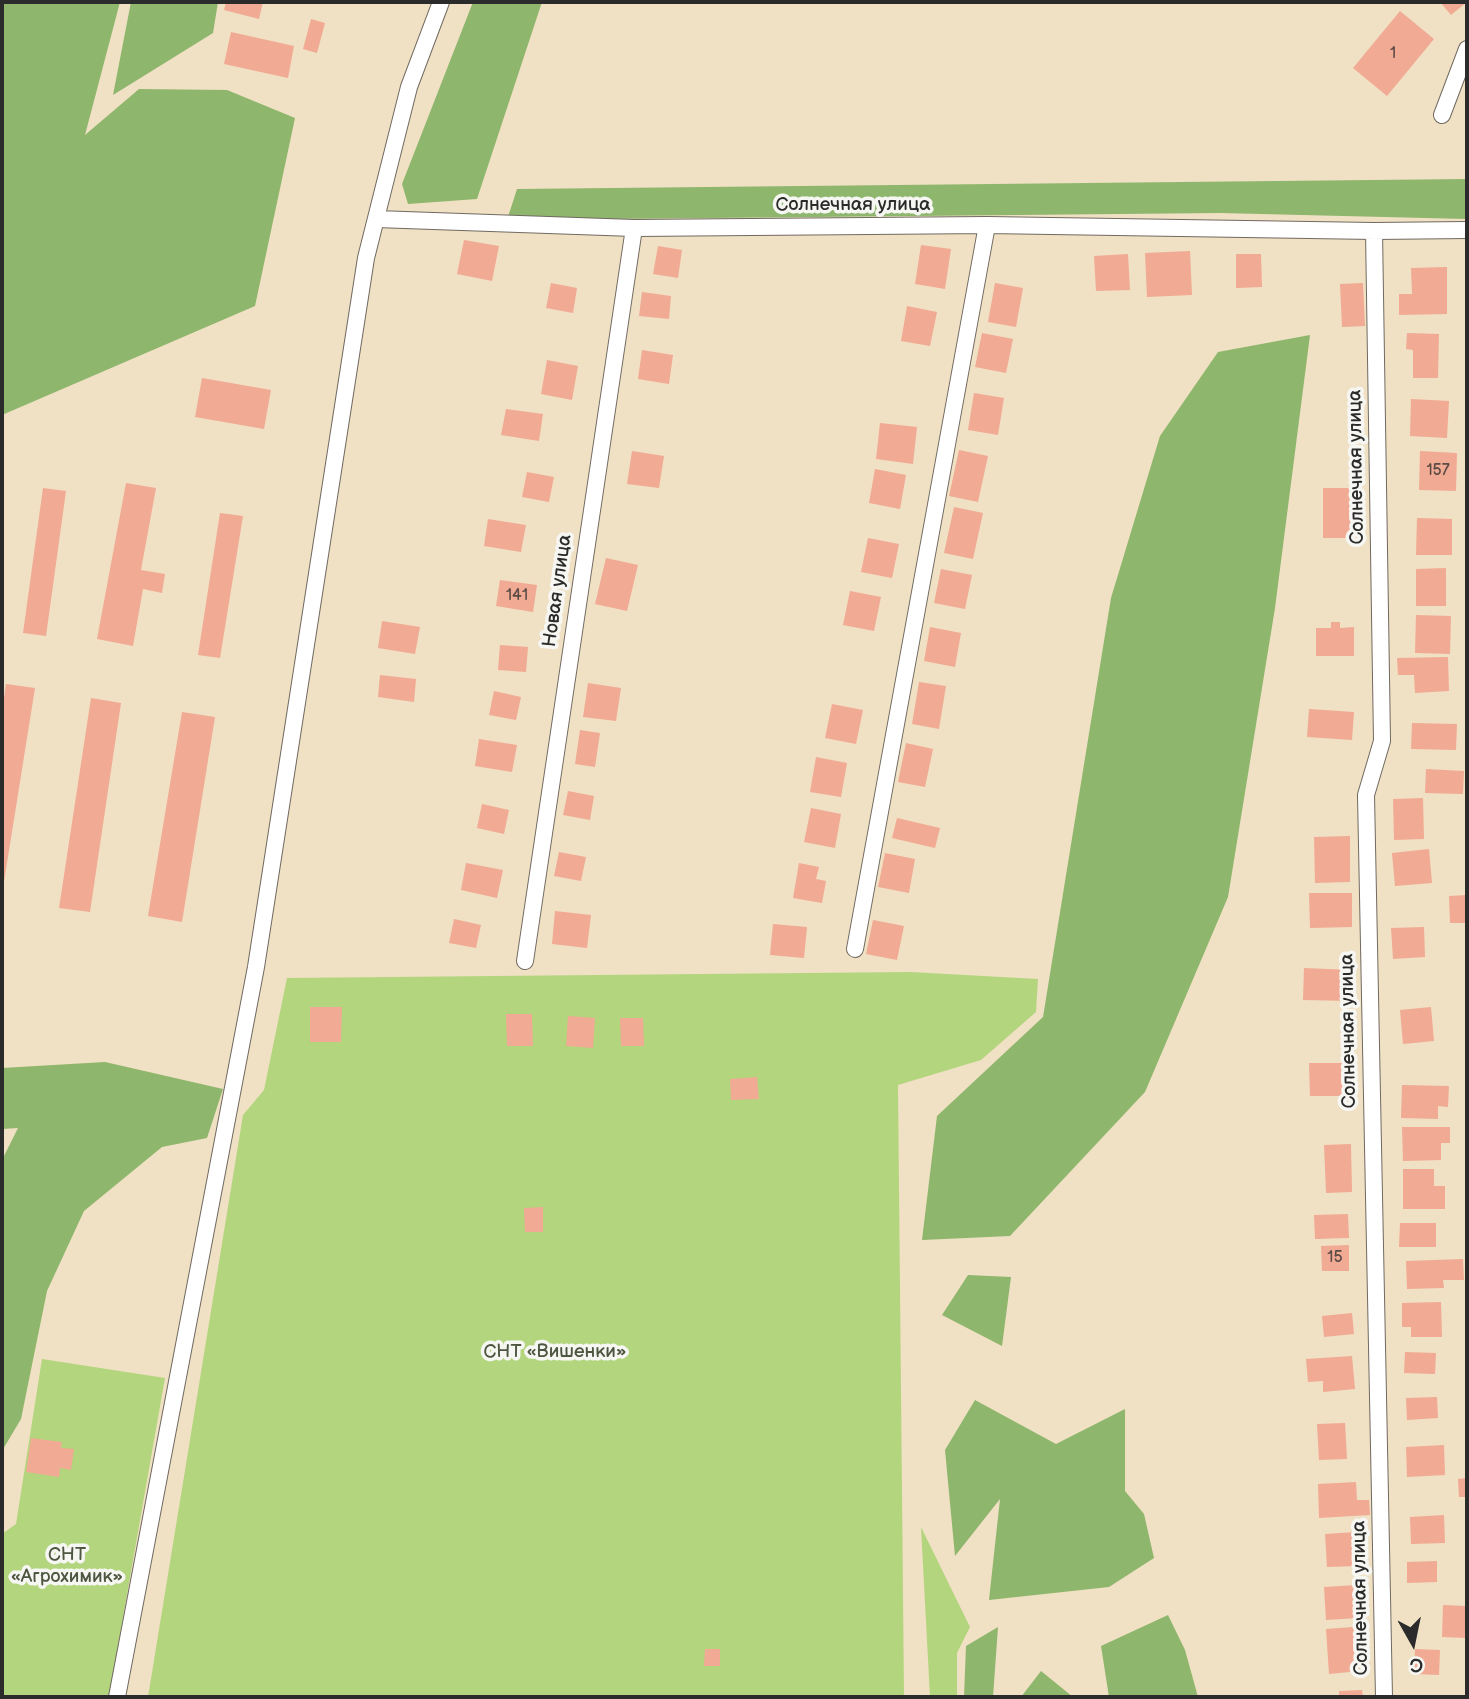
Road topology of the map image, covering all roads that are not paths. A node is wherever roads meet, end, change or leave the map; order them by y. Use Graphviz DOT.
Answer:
graph roads {
  1 [pos="441,2"];
  2 [pos="1467,49"];
  3 [pos="1442,115"];
  4 [pos="376,219"];
  5 [pos="987,225"];
  6 [pos="634,228"];
  7 [pos="1467,229"];
  8 [pos="1374,231"];
  9 [pos="855,949"];
  10 [pos="525,961"];
  11 [pos="117,1697"];
  12 [pos="1384,1697"];
  1 -- 4 [label="street"];
  2 -- 3 [label="street"];
  4 -- 6 [label="street, Солнечная улица"];
  4 -- 11 [label="street"];
  5 -- 6 [label="street, Солнечная улица"];
  5 -- 8 [label="street, Солнечная улица"];
  5 -- 9 [label="street"];
  6 -- 10 [label="street, Новая улица"];
  7 -- 8 [label="street"];
  8 -- 12 [label="street, Солнечная улица"];
}
